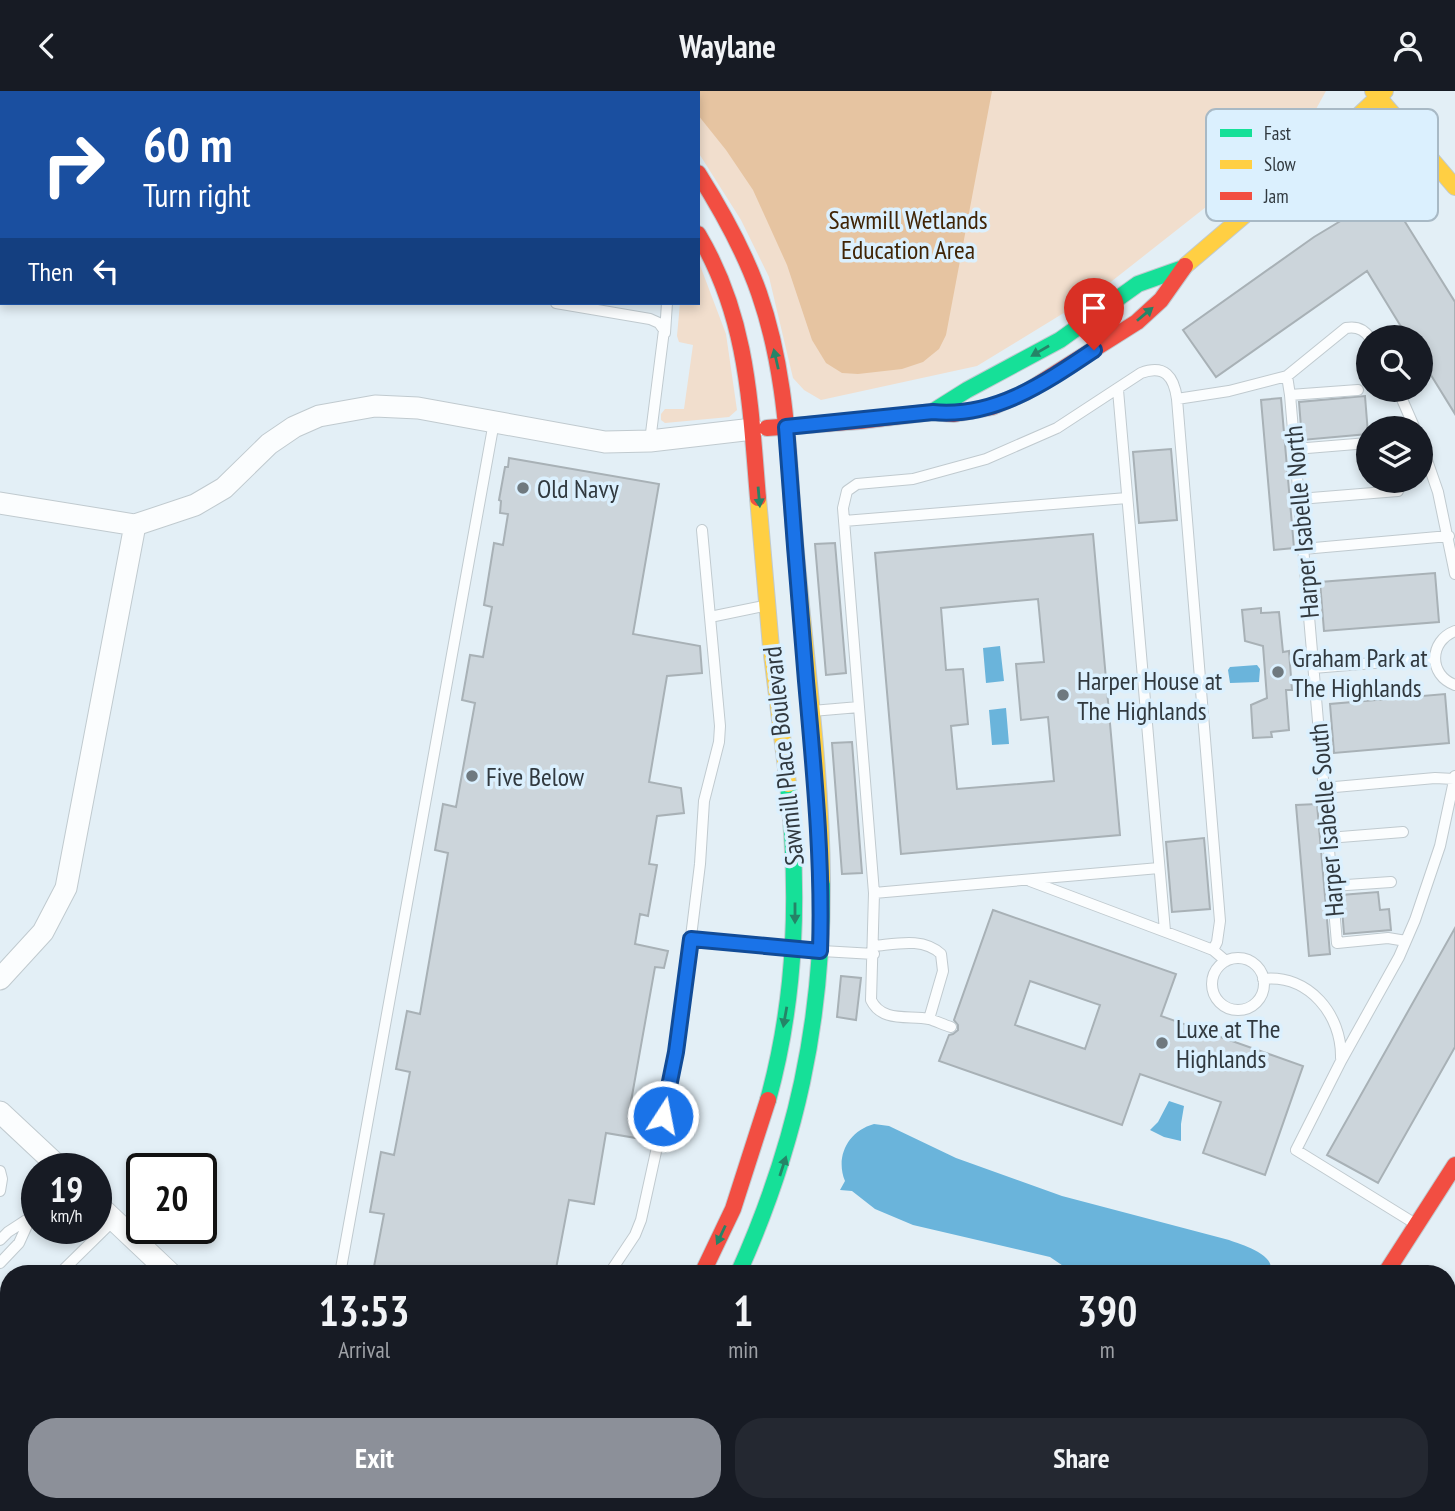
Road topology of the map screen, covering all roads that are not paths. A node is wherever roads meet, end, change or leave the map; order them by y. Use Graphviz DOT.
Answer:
graph roads {
  1 [pos="1379,93"];
  2 [pos="1363,109"];
  3 [pos="1392,109"];
  4 [pos="1438,166"];
  5 [pos="700,176"];
  6 [pos="1455,187"];
  7 [pos="1237,221"];
  8 [pos="700,237"];
  9 [pos="1182,268"];
  10 [pos="568,305"];
  11 [pos="667,305"];
  12 [pos="1356,328"];
  13 [pos="665,339"];
  14 [pos="1287,376"];
  15 [pos="1118,390"];
  16 [pos="1356,390"];
  17 [pos="1290,395"];
  18 [pos="1177,398"];
  19 [pos="933,412"];
  20 [pos="494,422"];
  21 [pos="786,427"];
  22 [pos="753,429"];
  23 [pos="650,441"];
  24 [pos="1356,444"];
  25 [pos="1295,449"];
  26 [pos="1433,478"];
  27 [pos="1373,493"];
  28 [pos="1128,498"];
  29 [pos="1299,499"];
  30 [pos="0,503"];
  31 [pos="844,521"];
  32 [pos="135,525"];
  33 [pos="702,530"];
  34 [pos="1449,536"];
  35 [pos="1303,549"];
  36 [pos="1455,574"];
  37 [pos="767,605"];
  38 [pos="710,617"];
  39 [pos="1455,631"];
  40 [pos="1434,658"];
  41 [pos="1313,669"];
  42 [pos="1455,685"];
  43 [pos="859,707"];
  44 [pos="809,711"];
  45 [pos="1455,778"];
  46 [pos="1324,789"];
  47 [pos="1403,832"];
  48 [pos="1328,838"];
  49 [pos="1159,868"];
  50 [pos="1027,880"];
  51 [pos="1391,882"];
  52 [pos="1332,886"];
  53 [pos="874,893"];
  54 [pos="1165,931"];
  55 [pos="691,939"];
  56 [pos="1406,941"];
  57 [pos="794,949"];
  58 [pos="874,950"];
  59 [pos="1213,950"];
  60 [pos="820,951"];
  61 [pos="1226,961"];
  62 [pos="0,979"];
  63 [pos="1263,979"];
  64 [pos="929,1019"];
  65 [pos="951,1027"];
  66 [pos="1341,1061"];
  67 [pos="0,1112"];
  68 [pos="44,1153"];
  69 [pos="1455,1165"];
  70 [pos="0,1171"];
  71 [pos="0,1191"];
  72 [pos="114,1220"];
  73 [pos="21,1223"];
  74 [pos="1417,1224"];
  75 [pos="21,1239"];
  76 [pos="0,1240"];
  77 [pos="0,1263"];
  78 [pos="68,1265"];
  79 [pos="162,1265"];
  80 [pos="342,1265"];
  81 [pos="615,1265"];
  82 [pos="706,1265"];
  83 [pos="742,1265"];
  84 [pos="1391,1265"];
  1 -- 2 [label="street"];
  1 -- 3 [label="street"];
  4 -- 6 [label="street"];
  21 -- 5 [label="street, Sawmill Place Boulevard, one-way"];
  7 -- 9 [label="street"];
  8 -- 22 [label="street, Sawmill Place Boulevard"];
  9 -- 19 [label="street, one-way"];
  19 -- 9 [label="street, one-way"];
  10 -- 13 [label="lane"];
  11 -- 13 [label="lane"];
  12 -- 14 [label="lane"];
  13 -- 23 [label="lane"];
  14 -- 17 [label="lane, Harper Isabelle North"];
  14 -- 18 [label="lane"];
  15 -- 18 [label="lane"];
  15 -- 28 [label="lane"];
  15 -- 31 [label="lane"];
  16 -- 17 [label="lane"];
  17 -- 25 [label="lane, Harper Isabelle North"];
  18 -- 59 [label="lane"];
  19 -- 21 [label="street"];
  20 -- 23 [label="street"];
  20 -- 32 [label="street"];
  20 -- 80 [label="lane"];
  21 -- 22 [label="street"];
  21 -- 44 [label="street, Sawmill Place Boulevard"];
  22 -- 23 [label="street"];
  22 -- 37 [label="street, Sawmill Place Boulevard, one-way"];
  24 -- 25 [label="lane"];
  25 -- 29 [label="lane, Harper Isabelle North"];
  26 -- 34 [label="lane"];
  27 -- 29 [label="lane"];
  28 -- 31 [label="lane"];
  28 -- 49 [label="lane"];
  29 -- 35 [label="lane, Harper Isabelle North"];
  30 -- 32 [label="street"];
  31 -- 43 [label="lane"];
  32 -- 62 [label="street"];
  33 -- 38 [label="lane"];
  34 -- 35 [label="lane"];
  34 -- 36 [label="lane"];
  35 -- 41 [label="lane, Harper Isabelle North"];
  37 -- 38 [label="lane"];
  37 -- 57 [label="street, Sawmill Place Boulevard, one-way"];
  38 -- 55 [label="lane"];
  39 -- 40 [label="lane"];
  40 -- 41 [label="lane"];
  40 -- 42 [label="lane"];
  41 -- 46 [label="lane, Harper Isabelle South"];
  43 -- 44 [label="lane"];
  43 -- 53 [label="lane"];
  44 -- 60 [label="street, Sawmill Place Boulevard"];
  45 -- 46 [label="lane"];
  45 -- 56 [label="lane"];
  46 -- 48 [label="lane, Harper Isabelle South"];
  47 -- 48 [label="lane"];
  48 -- 52 [label="lane, Harper Isabelle South"];
  49 -- 50 [label="lane"];
  49 -- 54 [label="lane"];
  50 -- 53 [label="lane"];
  50 -- 54 [label="lane"];
  51 -- 52 [label="lane"];
  52 -- 56 [label="lane, Harper Isabelle South"];
  53 -- 58 [label="lane"];
  54 -- 59 [label="lane"];
  55 -- 57 [label="lane"];
  55 -- 81 [label="lane"];
  56 -- 66 [label="lane"];
  57 -- 60 [label="lane"];
  57 -- 82 [label="street, Sawmill Place Boulevard, one-way"];
  58 -- 60 [label="lane"];
  58 -- 64 [label="lane"];
  58 -- 64 [label="lane"];
  59 -- 61 [label="lane"];
  83 -- 60 [label="street, Sawmill Place Boulevard, one-way"];
  61 -- 63 [label="lane"];
  61 -- 63 [label="lane"];
  63 -- 66 [label="lane"];
  64 -- 65 [label="lane"];
  66 -- 74 [label="lane"];
  67 -- 68 [label="street"];
  69 -- 74 [label="street"];
  70 -- 71 [label="lane"];
  72 -- 78 [label="lane"];
  72 -- 79 [label="street"];
  73 -- 76 [label="lane"];
  74 -- 84 [label="street"];
  75 -- 77 [label="lane"];
}
